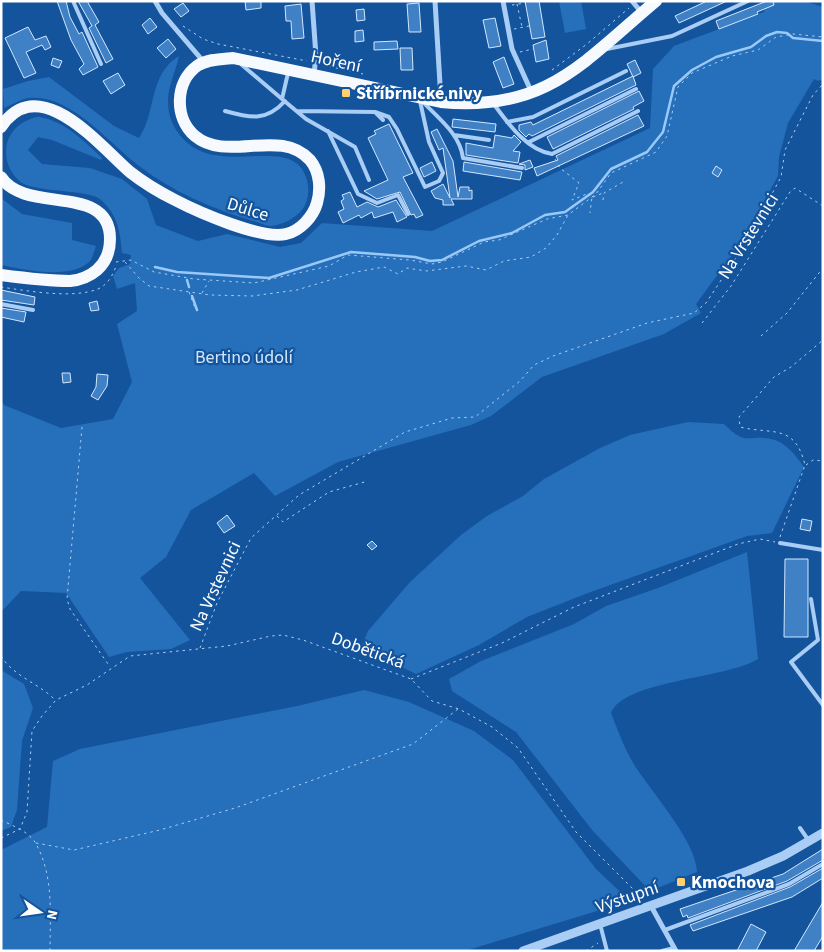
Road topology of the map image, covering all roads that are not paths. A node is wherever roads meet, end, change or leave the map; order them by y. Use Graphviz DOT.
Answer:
graph roads {
  1 [pos="73,1"];
  2 [pos="155,1"];
  3 [pos="312,1"];
  4 [pos="434,1"];
  5 [pos="504,1"];
  6 [pos="656,1"];
  7 [pos="748,1"];
  8 [pos="636,6"];
  9 [pos="598,51"];
  10 [pos="234,58"];
  11 [pos="204,62"];
  12 [pos="101,64"];
  13 [pos="289,68"];
  14 [pos="315,69"];
  15 [pos="626,71"];
  16 [pos="636,89"];
  17 [pos="532,94"];
  18 [pos="419,98"];
  19 [pos="283,100"];
  20 [pos="441,102"];
  21 [pos="493,103"];
  22 [pos="226,111"];
  23 [pos="297,111"];
  24 [pos="638,111"];
  25 [pos="375,112"];
  26 [pos="383,120"];
  27 [pos="3,122"];
  28 [pos="507,122"];
  29 [pos="328,131"];
  30 [pos="454,135"];
  31 [pos="489,140"];
  32 [pos="528,142"];
  33 [pos="522,168"];
  34 [pos="1,177"];
  35 [pos="369,180"];
  36 [pos="408,214"];
  37 [pos="1,275"];
  38 [pos="1,304"];
  39 [pos="33,310"];
  40 [pos="780,543"];
  41 [pos="823,550"];
  42 [pos="811,599"];
  43 [pos="823,705"];
  44 [pos="800,828"];
  45 [pos="823,833"];
  46 [pos="808,841"];
  47 [pos="823,864"];
  48 [pos="651,906"];
  49 [pos="599,924"];
  50 [pos="665,930"];
  51 [pos="675,949"];
  52 [pos="523,951"];
  53 [pos="607,951"];
  54 [pos="662,951"];
  1 -- 12 [label="lane"];
  2 -- 11 [label="street"];
  3 -- 14 [label="street"];
  4 -- 20 [label="street"];
  5 -- 17 [label="street"];
  6 -- 8 [label="main road, Hoření"];
  7 -- 9 [label="lane"];
  8 -- 9 [label="main road, Hoření"];
  9 -- 17 [label="main road, Hoření"];
  10 -- 11 [label="main road, Hoření"];
  10 -- 13 [label="main road, Hoření"];
  10 -- 19 [label="lane"];
  11 -- 27 [label="main road, Důlce"];
  13 -- 14 [label="main road, Hoření"];
  13 -- 19 [label="lane"];
  14 -- 18 [label="main road, Hoření"];
  15 -- 28 [label="lane"];
  16 -- 32 [label="lane"];
  17 -- 21 [label="main road, Hoření"];
  18 -- 20 [label="main road, Hoření"];
  18 -- 25 [label="lane"];
  18 -- 30 [label="lane"];
  19 -- 22 [label="lane"];
  19 -- 23 [label="lane"];
  20 -- 21 [label="main road, Hoření"];
  21 -- 28 [label="lane"];
  23 -- 25 [label="lane"];
  23 -- 29 [label="lane"];
  24 -- 32 [label="lane"];
  25 -- 26 [label="lane"];
  28 -- 32 [label="lane"];
  29 -- 35 [label="lane"];
  29 -- 36 [label="lane"];
  30 -- 31 [label="lane"];
  30 -- 33 [label="lane"];
  34 -- 37 [label="main road"];
  38 -- 39 [label="lane"];
  40 -- 41 [label="lane"];
  42 -- 43 [label="lane"];
  44 -- 46 [label="lane"];
  45 -- 46 [label="street, Výstupní"];
  46 -- 48 [label="street, Výstupní"];
  47 -- 50 [label="lane"];
  48 -- 49 [label="street, Výstupní"];
  48 -- 50 [label="street"];
  49 -- 52 [label="street, Výstupní"];
  49 -- 53 [label="lane"];
  50 -- 51 [label="street"];
  51 -- 54 [label="lane"];
}
